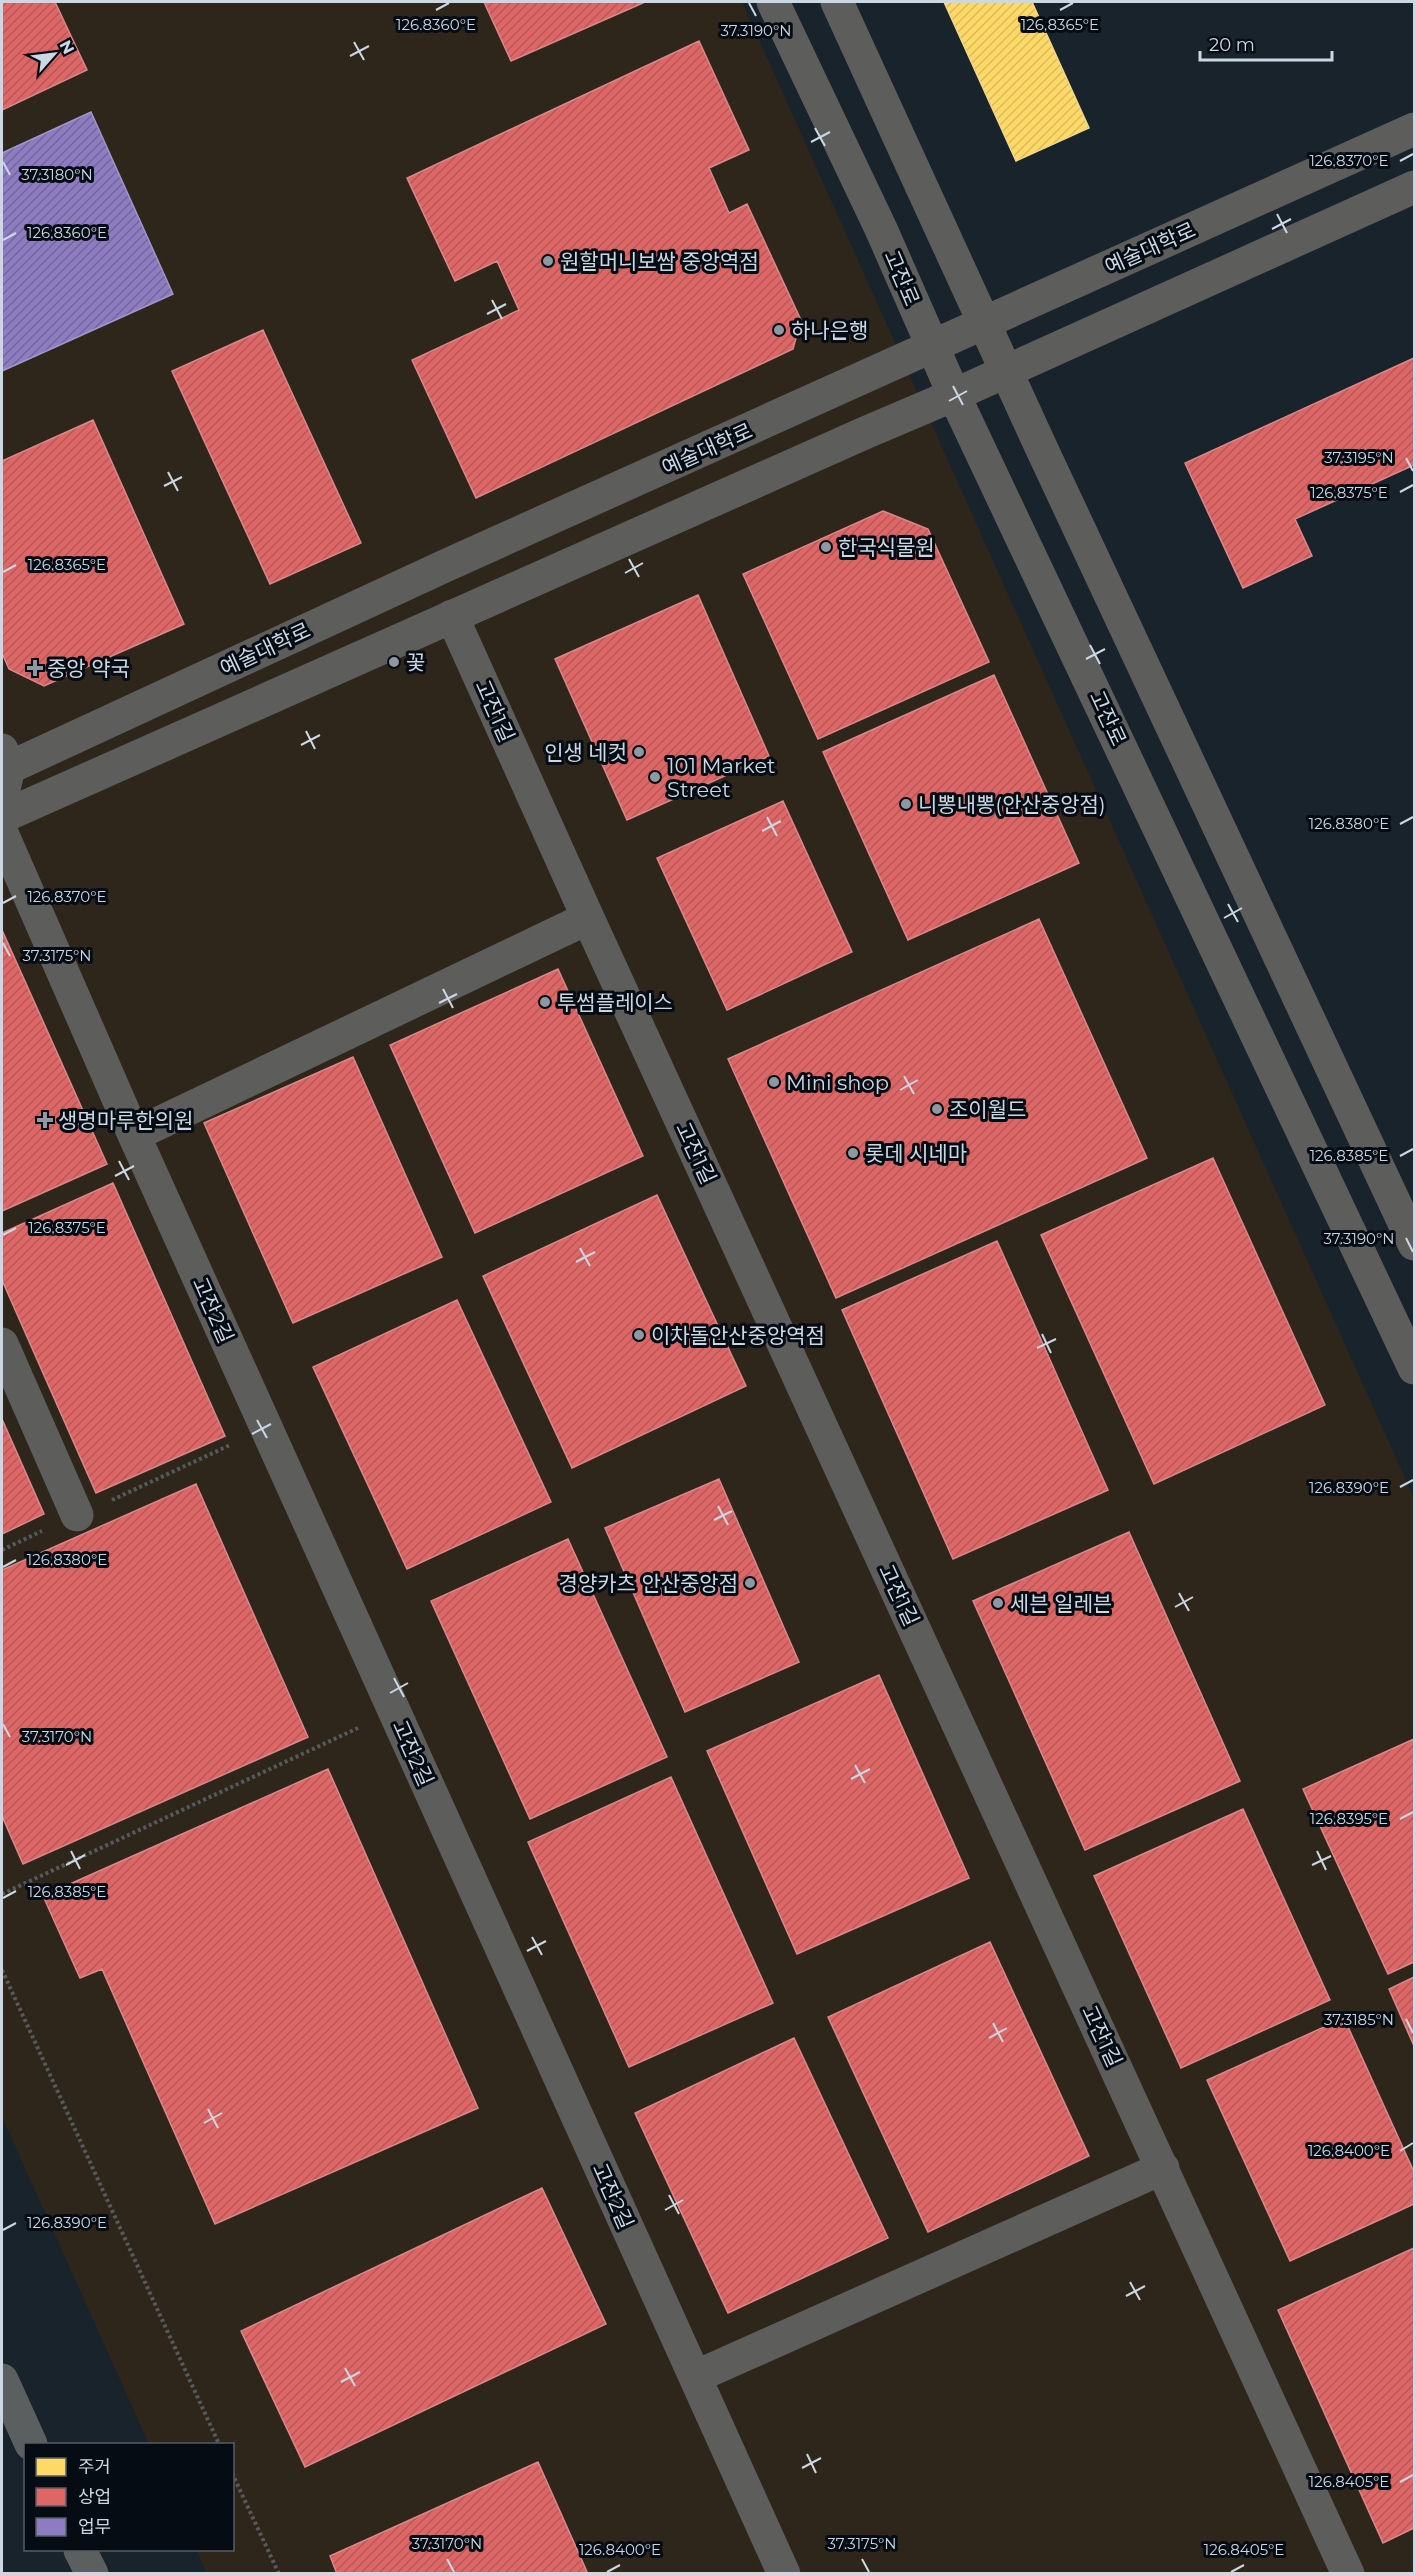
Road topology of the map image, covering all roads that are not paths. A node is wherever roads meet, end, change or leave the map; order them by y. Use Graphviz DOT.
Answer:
graph roads {
  1 [pos="773,2"];
  2 [pos="837,2"];
  3 [pos="1414,129"];
  4 [pos="1414,187"];
  5 [pos="984,323"];
  6 [pos="933,348"];
  7 [pos="1007,371"];
  8 [pos="954,395"];
  9 [pos="452,616"];
  10 [pos="3,772"];
  11 [pos="2,817"];
  12 [pos="2,833"];
  13 [pos="588,918"];
  14 [pos="134,1135"];
  15 [pos="1414,1244"];
  16 [pos="2,1344"];
  17 [pos="1414,1368"];
  18 [pos="77,1515"];
  19 [pos="1163,2168"];
  20 [pos="695,2377"];
  21 [pos="2,2380"];
  22 [pos="30,2443"];
  23 [pos="80,2551"];
  24 [pos="92,2574"];
  25 [pos="783,2574"];
  26 [pos="1348,2574"];
  1 -- 6 [label="street, 고잔로"];
  2 -- 5 [label="street"];
  3 -- 5 [label="street, 예술대학로"];
  4 -- 7 [label="street"];
  5 -- 6 [label="street, 예술대학로"];
  5 -- 7 [label="street"];
  6 -- 8 [label="street, 고잔로"];
  6 -- 10 [label="street, 예술대학로"];
  7 -- 8 [label="street"];
  7 -- 15 [label="street"];
  8 -- 9 [label="street"];
  8 -- 17 [label="street, 고잔로"];
  9 -- 11 [label="street"];
  9 -- 13 [label="street, 고잔1길"];
  12 -- 14 [label="street, 고잔2길"];
  13 -- 14 [label="street"];
  13 -- 19 [label="street, 고잔1길"];
  14 -- 20 [label="street, 고잔2길"];
  16 -- 18 [label="street"];
  19 -- 20 [label="street"];
  19 -- 26 [label="street, 고잔1길"];
  20 -- 25 [label="street, 고잔2길"];
  21 -- 22 [label="main road"];
  23 -- 24 [label="main road"];
}
